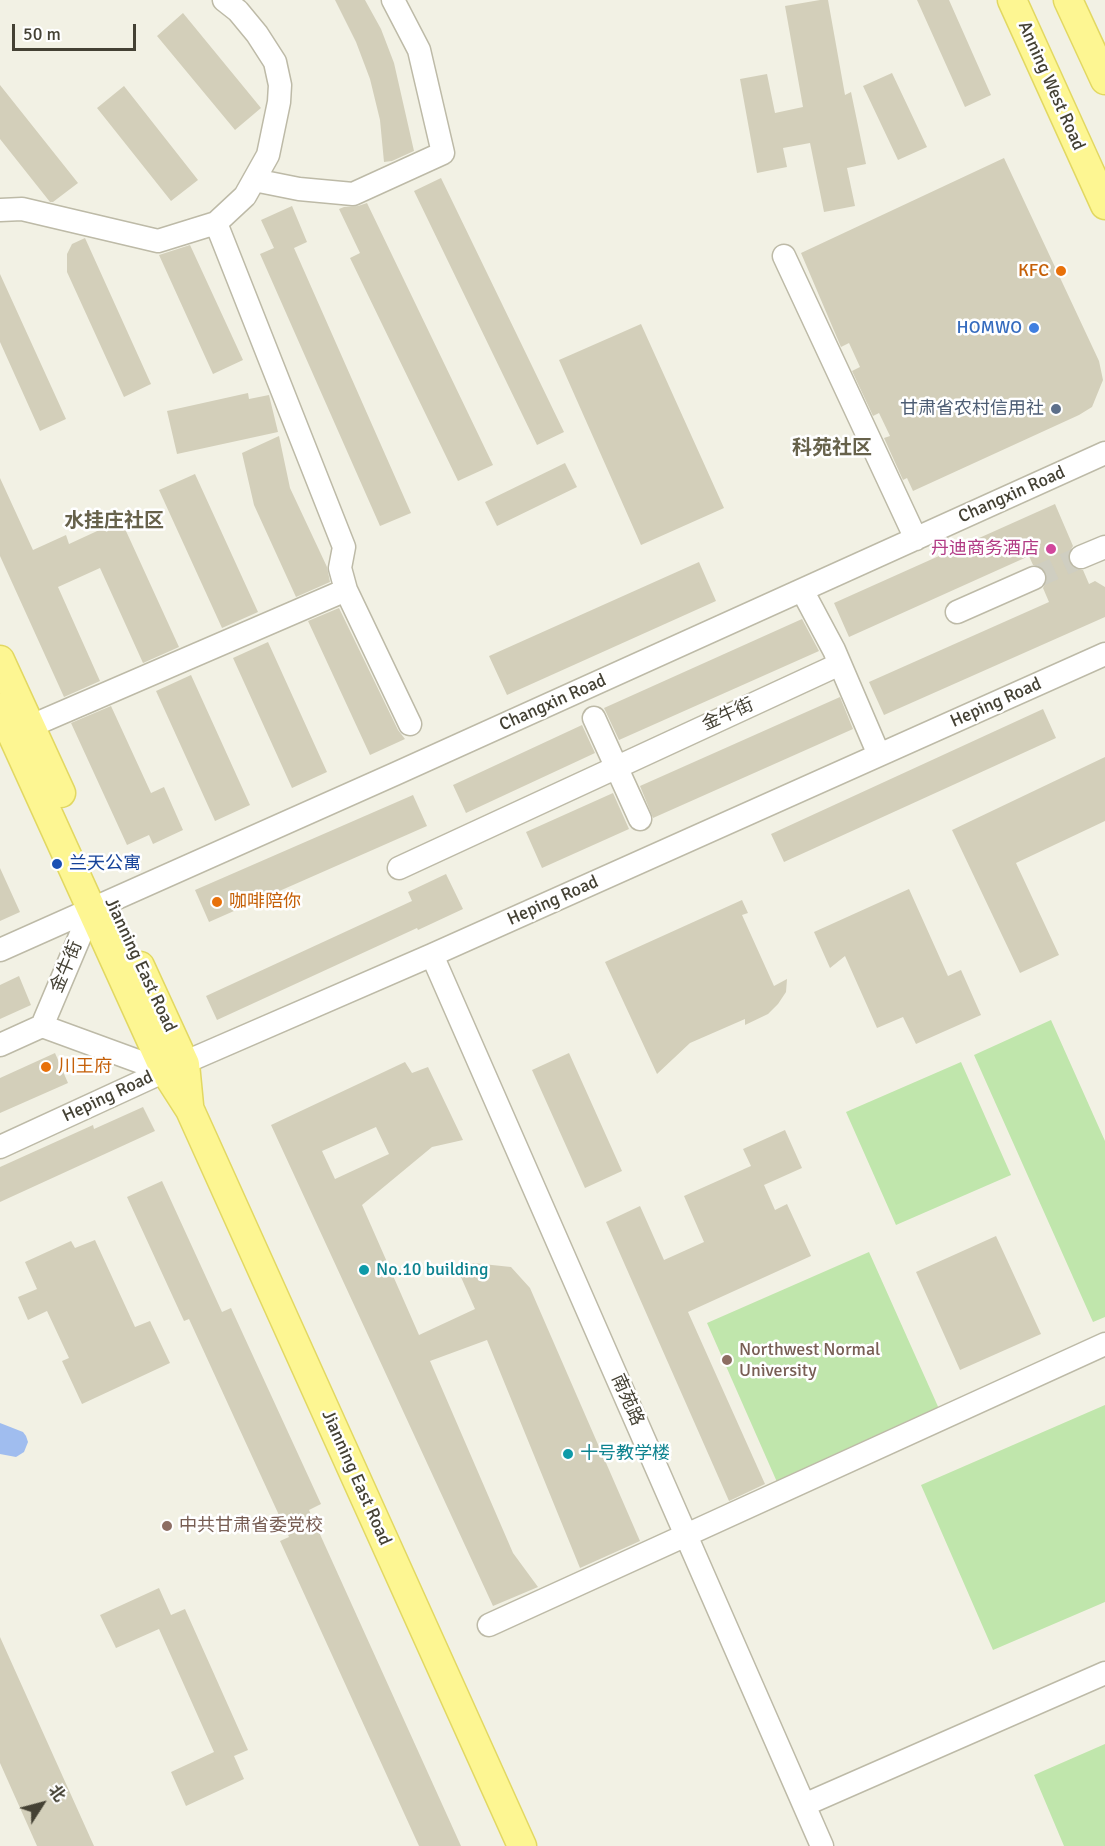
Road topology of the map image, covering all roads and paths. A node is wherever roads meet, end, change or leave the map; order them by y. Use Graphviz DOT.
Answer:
graph roads {
  1 [pos="224,0"];
  2 [pos="393,0"];
  3 [pos="1012,0"];
  4 [pos="1068,0"];
  5 [pos="1105,80"];
  6 [pos="254,180"];
  7 [pos="1105,205"];
  8 [pos="0,210"];
  9 [pos="216,223"];
  10 [pos="784,256"];
  11 [pos="1105,453"];
  12 [pos="916,539"];
  13 [pos="1105,547"];
  14 [pos="1081,557"];
  15 [pos="1034,578"];
  16 [pos="346,590"];
  17 [pos="802,590"];
  18 [pos="957,612"];
  19 [pos="1105,654"];
  20 [pos="0,660"];
  21 [pos="840,664"];
  22 [pos="0,708"];
  23 [pos="594,718"];
  24 [pos="410,724"];
  25 [pos="31,726"];
  26 [pos="879,755"];
  27 [pos="616,766"];
  28 [pos="640,819"];
  29 [pos="399,868"];
  30 [pos="101,904"];
  31 [pos="0,950"];
  32 [pos="432,955"];
  33 [pos="42,1026"];
  34 [pos="0,1045"];
  35 [pos="175,1068"];
  36 [pos="0,1147"];
  37 [pos="1105,1344"];
  38 [pos="687,1537"];
  39 [pos="489,1625"];
  40 [pos="1105,1673"];
  41 [pos="804,1805"];
  42 [pos="522,1846"];
  43 [pos="822,1846"];
  1 -- 6 [label="street"];
  2 -- 6 [label="street"];
  3 -- 7 [label="main road, Anning West Road"];
  4 -- 5 [label="main road"];
  6 -- 9 [label="street"];
  8 -- 9 [label="street"];
  9 -- 16 [label="street"];
  10 -- 12 [label="street"];
  11 -- 12 [label="street, Changxin Road"];
  12 -- 17 [label="street, Changxin Road"];
  13 -- 14 [label="street"];
  15 -- 18 [label="street"];
  16 -- 24 [label="street"];
  16 -- 25 [label="street"];
  17 -- 21 [label="street"];
  17 -- 30 [label="street, Changxin Road"];
  19 -- 26 [label="street, Heping Road"];
  20 -- 25 [label="main road, Jianning East Road"];
  21 -- 26 [label="street"];
  21 -- 27 [label="street, 金牛街"];
  22 -- 30 [label="main road, Jianning East Road"];
  23 -- 27 [label="street"];
  25 -- 30 [label="main road, Jianning East Road"];
  26 -- 32 [label="street, Heping Road"];
  27 -- 28 [label="street"];
  27 -- 29 [label="street, 金牛街"];
  30 -- 31 [label="street, Changxin Road"];
  30 -- 33 [label="street, 金牛街"];
  30 -- 35 [label="main road, Jianning East Road"];
  32 -- 35 [label="street, Heping Road"];
  32 -- 38 [label="street, 南苑路"];
  33 -- 34 [label="street"];
  33 -- 35 [label="street"];
  35 -- 36 [label="street, Heping Road"];
  35 -- 42 [label="main road, Jianning East Road"];
  37 -- 38 [label="street"];
  38 -- 39 [label="street"];
  38 -- 41 [label="street, 南苑路"];
  40 -- 41 [label="street"];
  41 -- 43 [label="street, 南苑路"];
}
